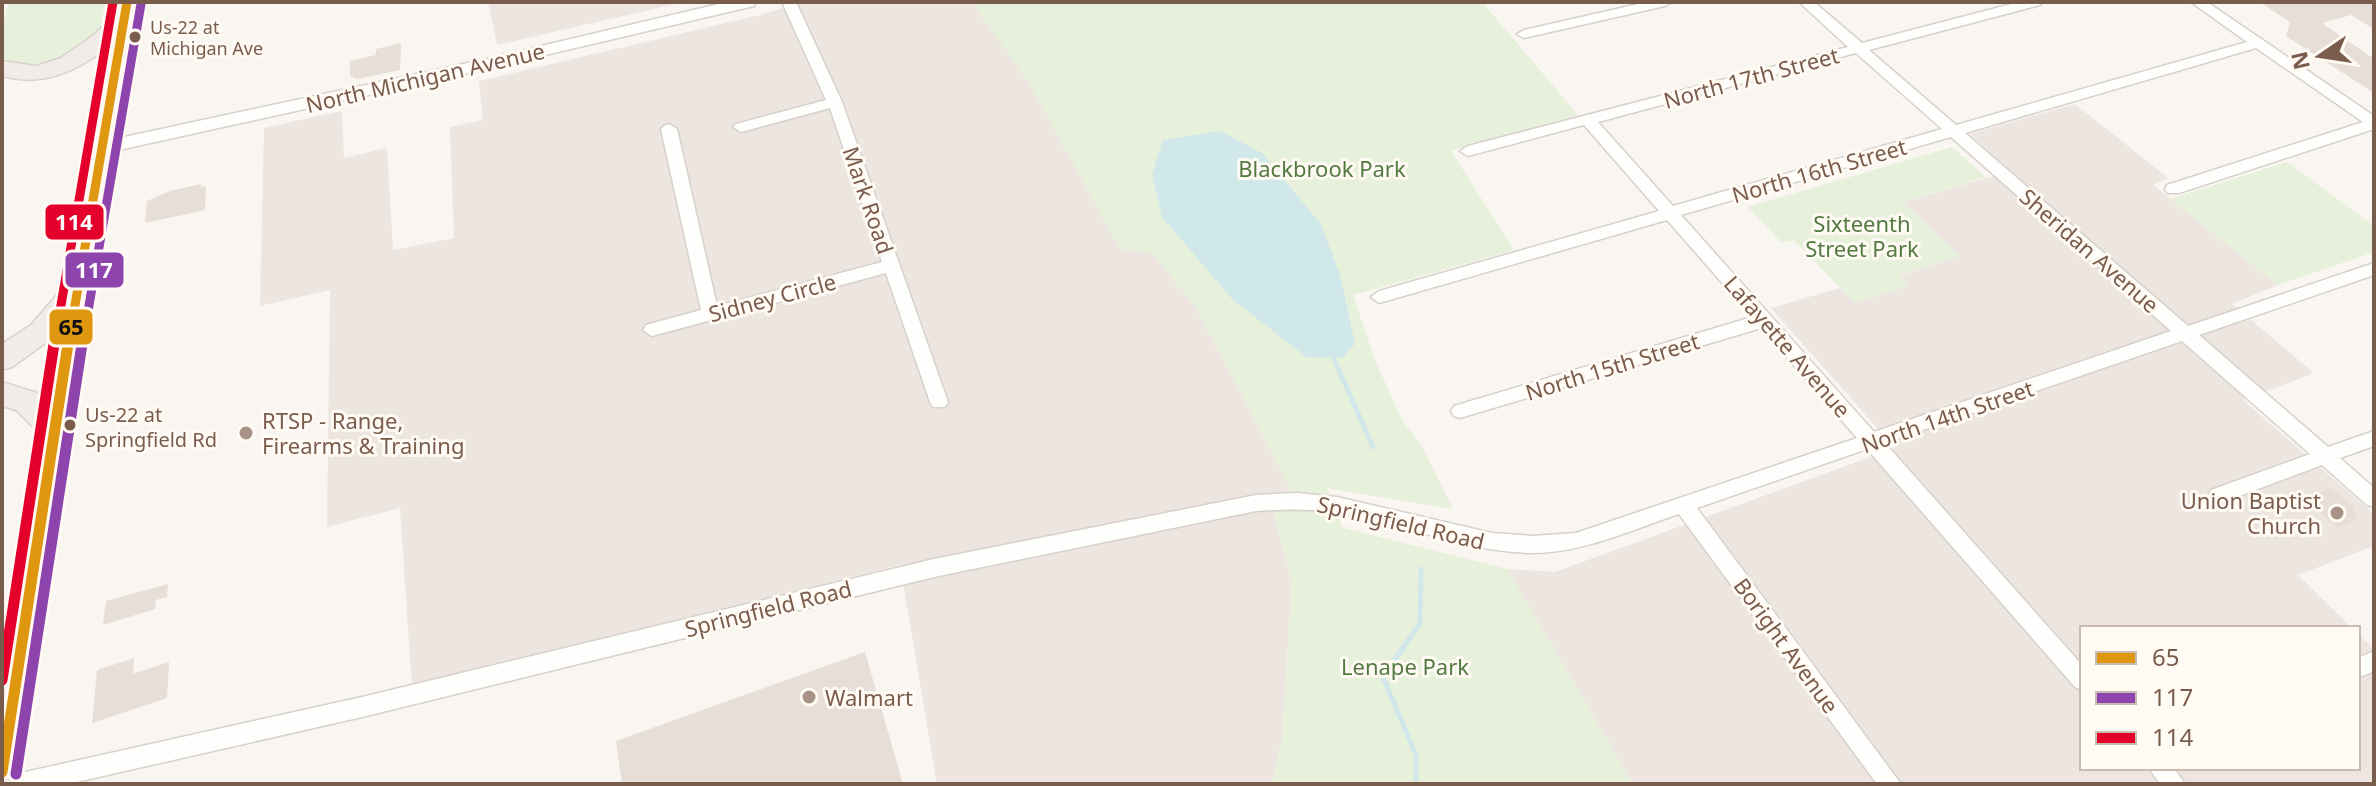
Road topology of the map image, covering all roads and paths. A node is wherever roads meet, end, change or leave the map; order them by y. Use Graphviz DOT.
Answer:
graph roads {
  1 [pos="748,2"];
  2 [pos="789,2"];
  3 [pos="1665,2"];
  4 [pos="1806,2"];
  5 [pos="2035,2"];
  6 [pos="2198,2"];
  7 [pos="126,11"];
  8 [pos="1524,34"];
  9 [pos="2259,43"];
  10 [pos="1859,48"];
  11 [pos="2,68"];
  12 [pos="835,102"];
  13 [pos="1588,120"];
  14 [pos="2374,123"];
  15 [pos="741,127"];
  16 [pos="669,129"];
  17 [pos="1954,131"];
  18 [pos="101,148"];
  19 [pos="1468,151"];
  20 [pos="2173,189"];
  21 [pos="1671,213"];
  22 [pos="892,265"];
  23 [pos="2374,269"];
  24 [pos="76,293"];
  25 [pos="1379,297"];
  26 [pos="710,312"];
  27 [pos="1765,320"];
  28 [pos="652,330"];
  29 [pos="2185,334"];
  30 [pos="2,359"];
  31 [pos="2,394"];
  32 [pos="939,402"];
  33 [pos="1460,411"];
  34 [pos="54,429"];
  35 [pos="2374,438"];
  36 [pos="1873,442"];
  37 [pos="2325,456"];
  38 [pos="2218,496"];
  39 [pos="2374,499"];
  40 [pos="1684,506"];
  41 [pos="1517,546"];
  42 [pos="2080,678"];
  43 [pos="2,772"];
  44 [pos="21,784"];
  45 [pos="1890,784"];
  1 -- 18 [label="street, North Michigan Avenue"];
  2 -- 12 [label="street, Mark Road"];
  3 -- 8 [label="street"];
  4 -- 10 [label="street, Sheridan Avenue"];
  5 -- 10 [label="street, North 17th Street"];
  6 -- 9 [label="street"];
  7 -- 11 [label="highway"];
  7 -- 18 [label="highway"];
  9 -- 14 [label="street"];
  9 -- 17 [label="street, North 16th Street"];
  10 -- 13 [label="street, North 17th Street"];
  10 -- 17 [label="street, Sheridan Avenue"];
  12 -- 15 [label="street"];
  12 -- 22 [label="street, Mark Road"];
  13 -- 19 [label="street, North 17th Street"];
  13 -- 21 [label="street, Lafayette Avenue"];
  14 -- 20 [label="street"];
  16 -- 26 [label="street"];
  17 -- 21 [label="street, North 16th Street"];
  17 -- 29 [label="street, Sheridan Avenue"];
  18 -- 24 [label="highway"];
  21 -- 25 [label="street, North 16th Street"];
  21 -- 27 [label="street, Lafayette Avenue"];
  22 -- 26 [label="street, Sidney Circle"];
  22 -- 32 [label="street, Mark Road"];
  23 -- 29 [label="street, North 14th Street"];
  24 -- 30 [label="highway"];
  24 -- 34 [label="highway"];
  26 -- 28 [label="street, Sidney Circle"];
  27 -- 33 [label="street, North 15th Street"];
  27 -- 36 [label="street, Lafayette Avenue"];
  29 -- 36 [label="street, North 14th Street"];
  29 -- 37 [label="street, Sheridan Avenue"];
  31 -- 34 [label="highway"];
  34 -- 43 [label="highway"];
  35 -- 37 [label="street"];
  36 -- 40 [label="street, North 14th Street"];
  36 -- 42 [label="street, Lafayette Avenue"];
  37 -- 38 [label="street"];
  37 -- 39 [label="street, Sheridan Avenue"];
  40 -- 41 [label="street, North 14th Street"];
  40 -- 45 [label="street, Boright Avenue"];
  41 -- 44 [label="street, Springfield Road"];
}
